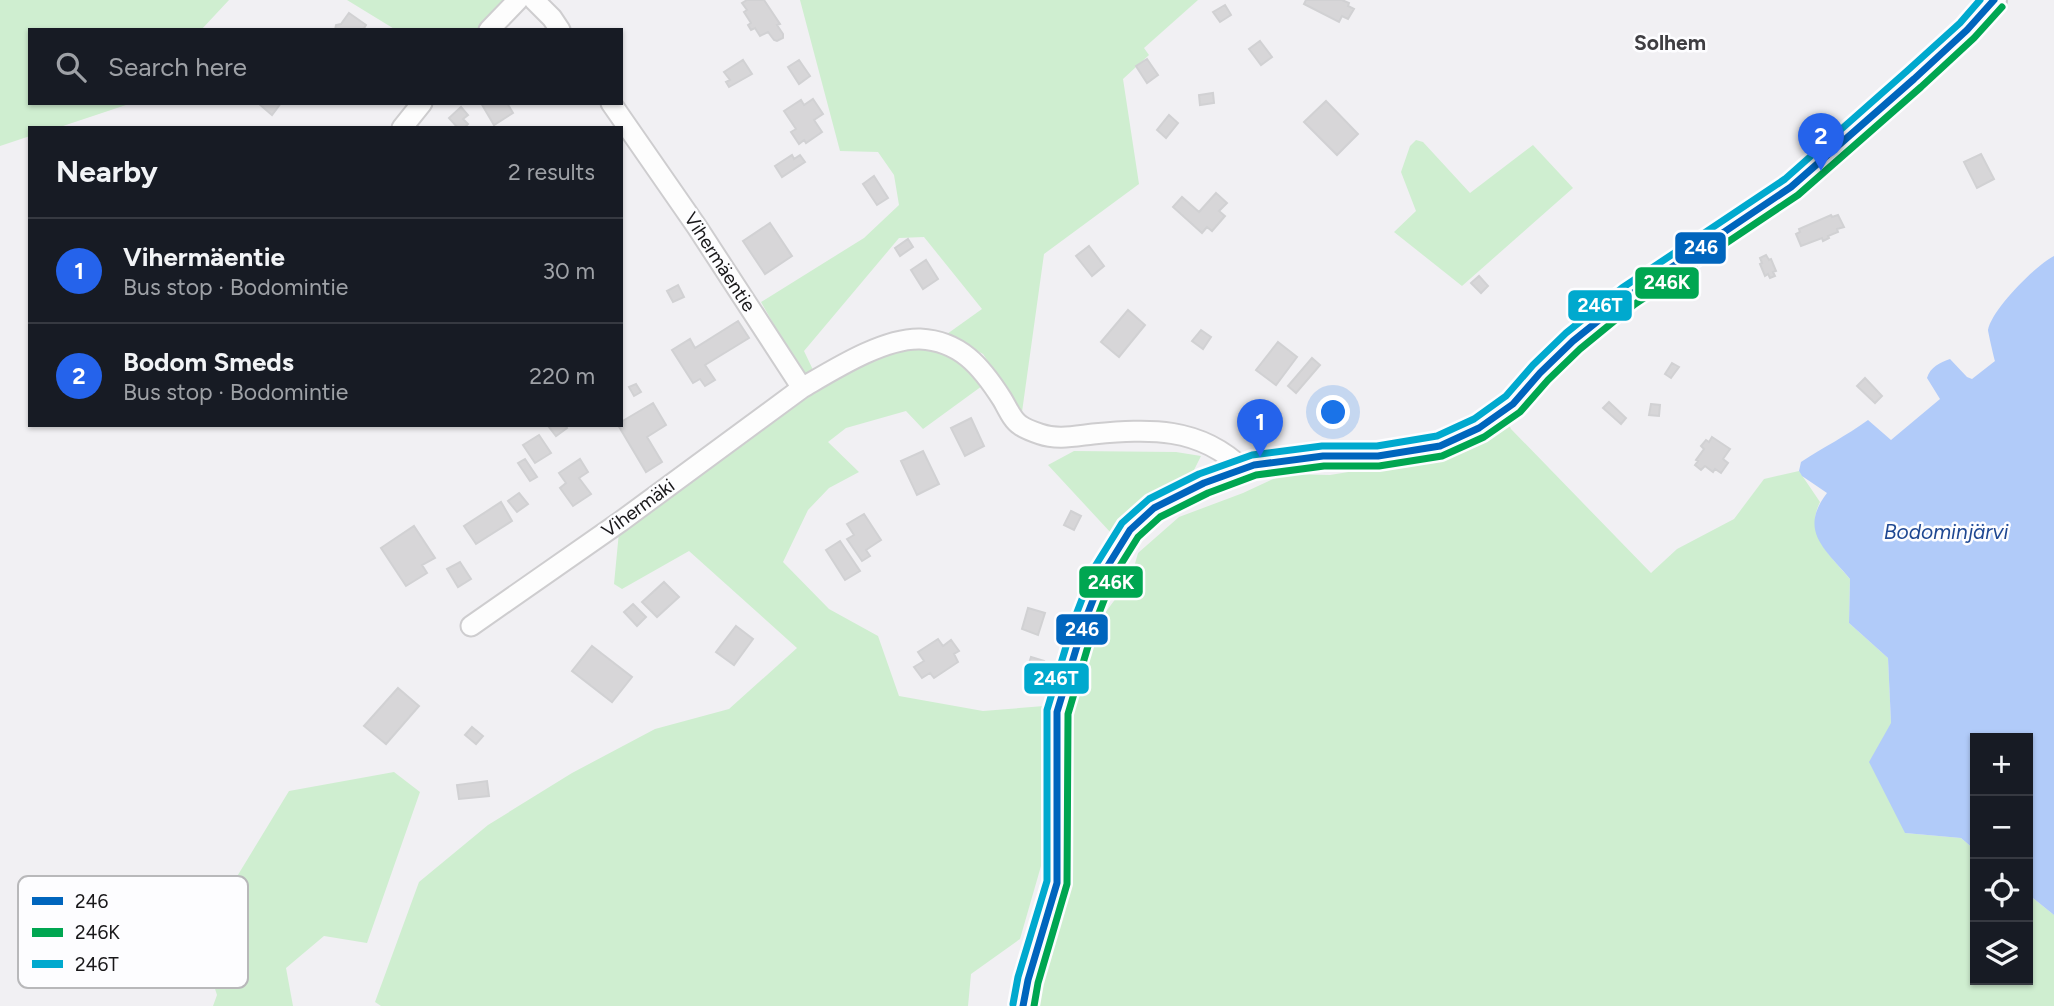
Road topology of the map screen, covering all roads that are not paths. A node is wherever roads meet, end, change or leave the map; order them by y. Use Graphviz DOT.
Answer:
graph roads {
  1 [pos="518,0"];
  2 [pos="534,0"];
  3 [pos="1994,0"];
  4 [pos="491,28"];
  5 [pos="559,28"];
  6 [pos="420,105"];
  7 [pos="612,105"];
  8 [pos="404,126"];
  9 [pos="802,388"];
  10 [pos="1243,469"];
  11 [pos="471,626"];
  12 [pos="1023,1006"];
  1 -- 4 [label="street"];
  2 -- 5 [label="street"];
  3 -- 10 [label="street"];
  6 -- 8 [label="street"];
  7 -- 9 [label="street, Vihermäentie"];
  9 -- 10 [label="street"];
  9 -- 11 [label="street, Vihermäki"];
  10 -- 12 [label="street"];
}
